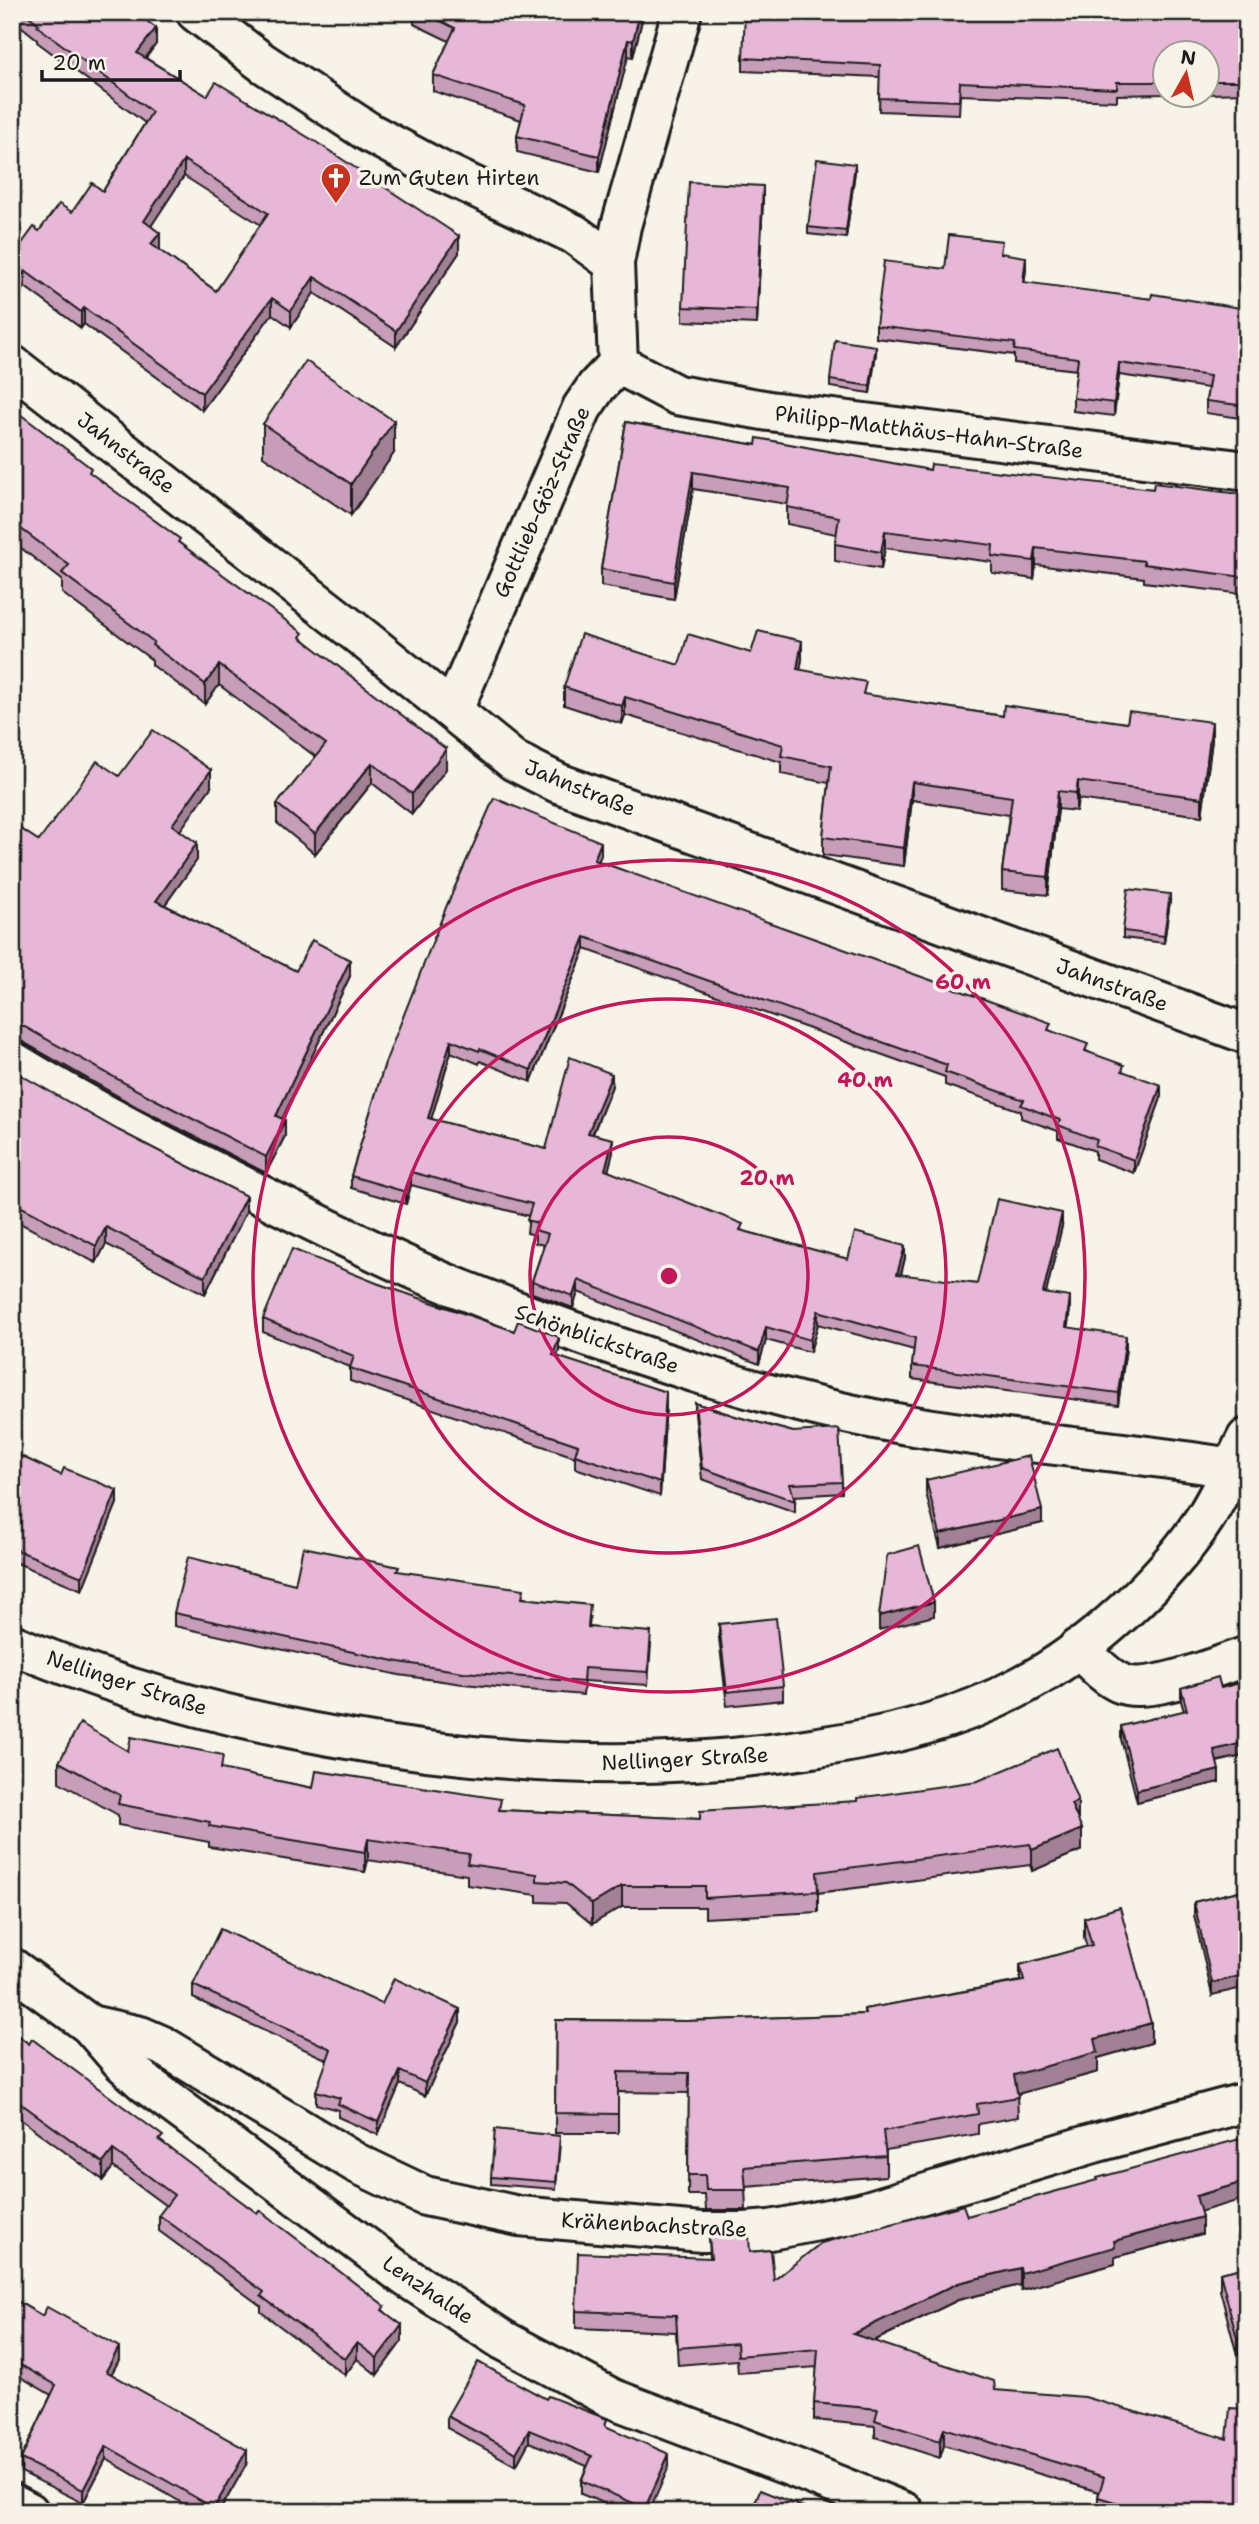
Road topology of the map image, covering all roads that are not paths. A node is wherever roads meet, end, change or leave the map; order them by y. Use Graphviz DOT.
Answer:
graph roads {
  1 [pos="196,12"];
  2 [pos="682,12"];
  3 [pos="614,263"];
  4 [pos="618,364"];
  5 [pos="12,365"];
  6 [pos="1247,471"];
  7 [pos="453,710"];
  8 [pos="1247,1034"];
  9 [pos="12,1061"];
  10 [pos="1239,1453"];
  11 [pos="12,1644"];
  12 [pos="1078,1648"];
  13 [pos="1247,1656"];
  14 [pos="12,1968"];
  15 [pos="90,2025"];
  16 [pos="1247,2102"];
  17 [pos="12,2503"];
  18 [pos="29,2512"];
  19 [pos="904,2512"];
  1 -- 3 [label="street"];
  2 -- 3 [label="street"];
  3 -- 4 [label="street"];
  4 -- 6 [label="street, Philipp-Matthäus-Hahn-Straße"];
  4 -- 7 [label="street, Gottlieb-Göz-Straße"];
  5 -- 7 [label="street, Jahnstraße"];
  7 -- 8 [label="street, Jahnstraße"];
  9 -- 10 [label="street, Schönblickstraße"];
  10 -- 12 [label="street, Nellinger Straße"];
  11 -- 12 [label="street, Nellinger Straße"];
  12 -- 13 [label="street"];
  14 -- 15 [label="street, Lenzhalde"];
  15 -- 16 [label="street, Krähenbachstraße"];
  15 -- 19 [label="street, Lenzhalde"];
  17 -- 18 [label="street"];
}
